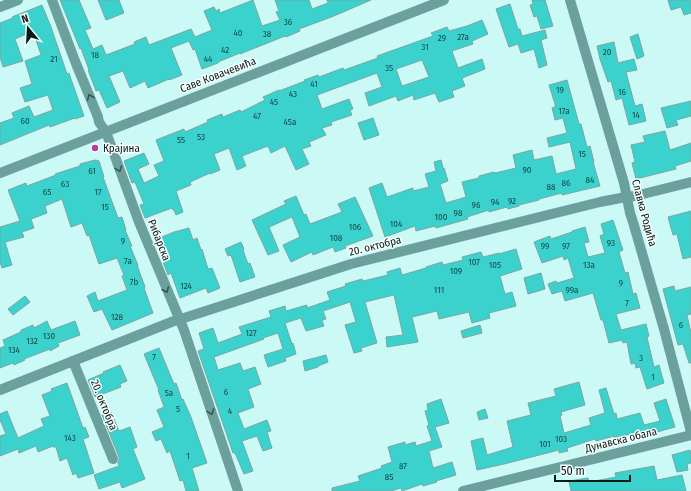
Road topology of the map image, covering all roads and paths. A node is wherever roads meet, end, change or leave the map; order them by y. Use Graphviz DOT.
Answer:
graph roads {
  1 [pos="18,0"];
  2 [pos="52,0"];
  3 [pos="444,0"];
  4 [pos="570,0"];
  5 [pos="0,7"];
  6 [pos="106,132"];
  7 [pos="0,173"];
  8 [pos="691,182"];
  9 [pos="626,197"];
  10 [pos="179,319"];
  11 [pos="72,361"];
  12 [pos="0,390"];
  13 [pos="691,434"];
  14 [pos="113,459"];
  15 [pos="238,491"];
  16 [pos="464,491"];
  1 -- 5 [label="street"];
  6 -- 2 [label="street, Рибарска, one-way"];
  3 -- 6 [label="street, Саве Ковачевића"];
  4 -- 9 [label="street, Славка Родића"];
  6 -- 7 [label="street, Саве Ковачевића"];
  6 -- 10 [label="street, Рибарска, one-way"];
  8 -- 9 [label="street, 20. октобра"];
  9 -- 10 [label="street, 20. октобра"];
  9 -- 13 [label="street, Славка Родића"];
  10 -- 11 [label="street, 20. октобра"];
  10 -- 15 [label="street, Рибарска, one-way"];
  11 -- 12 [label="street, 20. октобра"];
  11 -- 14 [label="street, 20. октобра"];
  13 -- 16 [label="street, Дунавска обала"];
}
